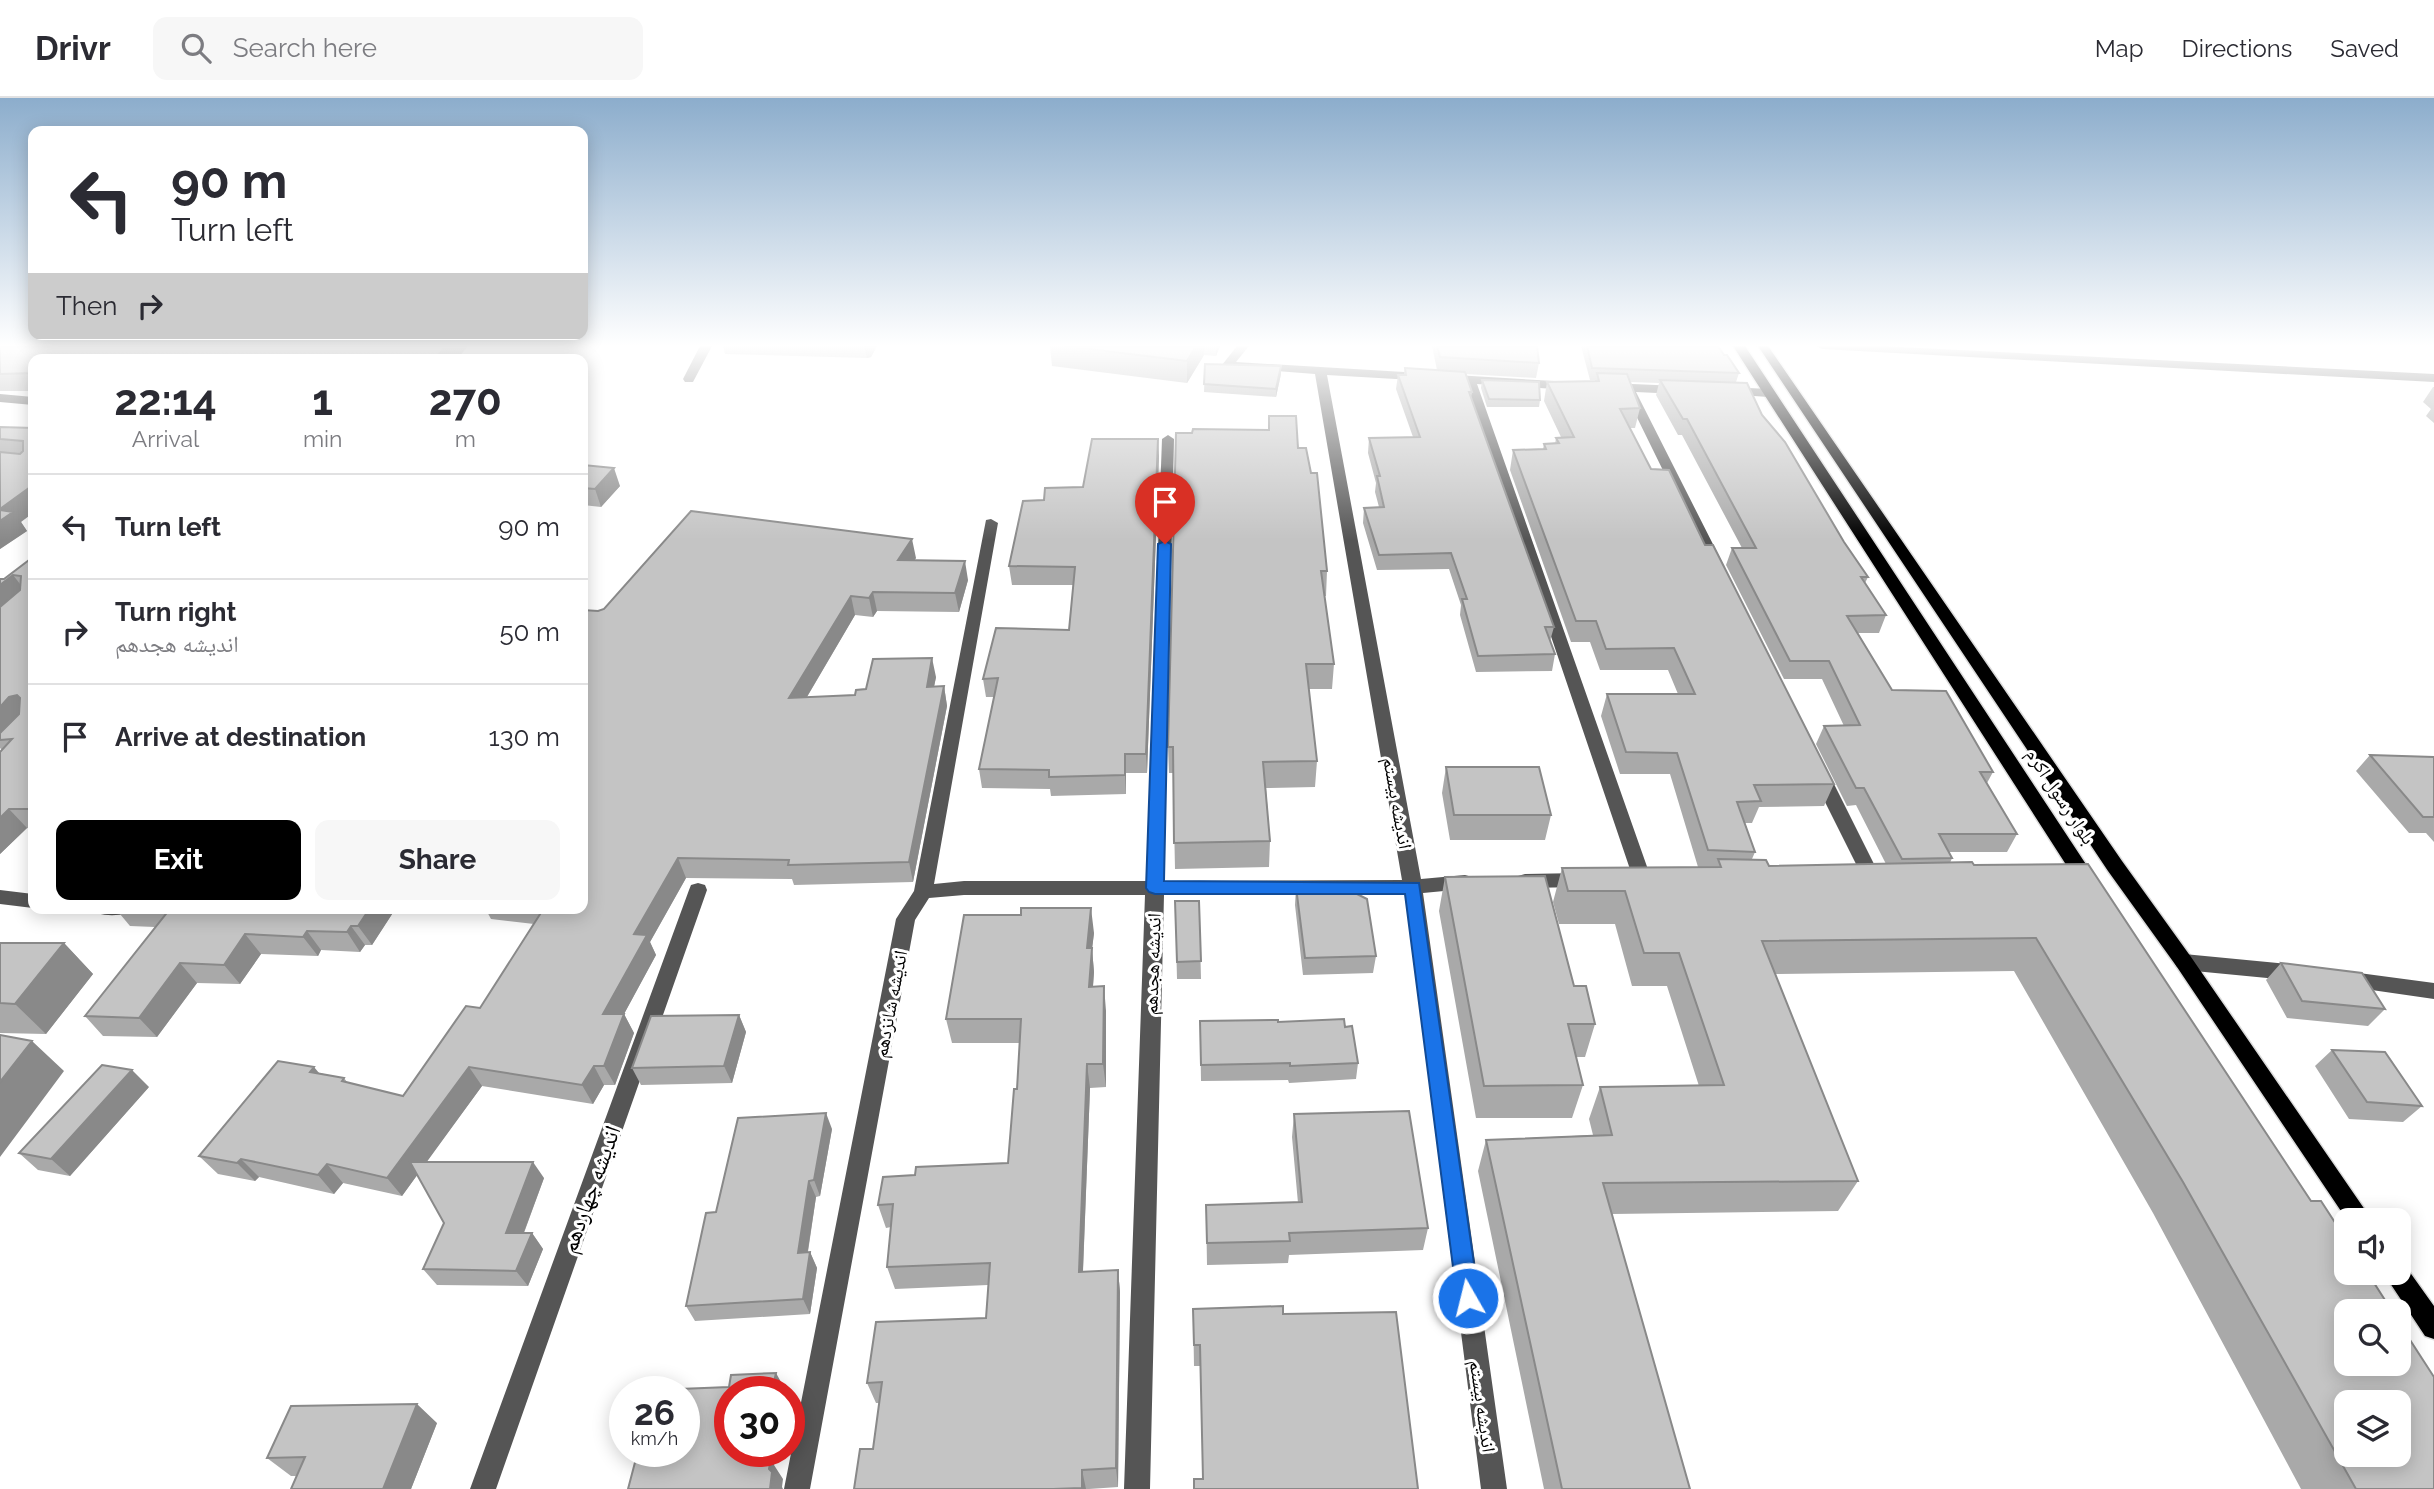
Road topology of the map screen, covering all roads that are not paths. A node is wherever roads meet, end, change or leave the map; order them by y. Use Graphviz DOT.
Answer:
graph roads {
  1 [pos="1328,411"];
  2 [pos="1481,411"];
  3 [pos="1639,411"];
  4 [pos="1781,411"];
  5 [pos="1807,411"];
  6 [pos="1168,439"];
  7 [pos="991,523"];
  8 [pos="1721,575"];
  9 [pos="1814,762"];
  10 [pos="1642,878"];
  11 [pos="1602,879"];
  12 [pos="1510,881"];
  13 [pos="1484,882"];
  14 [pos="2061,883"];
  15 [pos="1849,886"];
  16 [pos="1413,887"];
  17 [pos="2092,887"];
  18 [pos="1155,888"];
  19 [pos="698,890"];
  20 [pos="923,892"];
  21 [pos="0,897"];
  22 [pos="28,900"];
  23 [pos="2184,962"];
  24 [pos="2434,991"];
  25 [pos="2352,1208"];
  26 [pos="2405,1285"];
  27 [pos="2434,1327"];
  28 [pos="483,1489"];
  29 [pos="797,1489"];
  30 [pos="1137,1489"];
  31 [pos="1494,1489"];
  1 -- 16 [label="street, اندیشه بیستم"];
  2 -- 10 [label="street"];
  3 -- 8 [label="street"];
  4 -- 17 [label="main road, بلوار رسول اکرم"];
  5 -- 23 [label="main road, بلوار رسول اکرم"];
  6 -- 18 [label="street, اندیشه هجدهم"];
  7 -- 20 [label="street, اندیشه شانزدهم"];
  9 -- 15 [label="street"];
  11 -- 12 [label="street"];
  13 -- 16 [label="street"];
  14 -- 17 [label="street"];
  16 -- 18 [label="street"];
  16 -- 31 [label="street, اندیشه بیستم"];
  18 -- 20 [label="street"];
  18 -- 30 [label="street, اندیشه هجدهم"];
  19 -- 28 [label="street, اندیشه چهاردهم"];
  20 -- 29 [label="street, اندیشه شانزدهم"];
  21 -- 22 [label="street"];
  23 -- 24 [label="street"];
  23 -- 25 [label="main road, بلوار رسول اکرم"];
  26 -- 27 [label="main road"];
}
